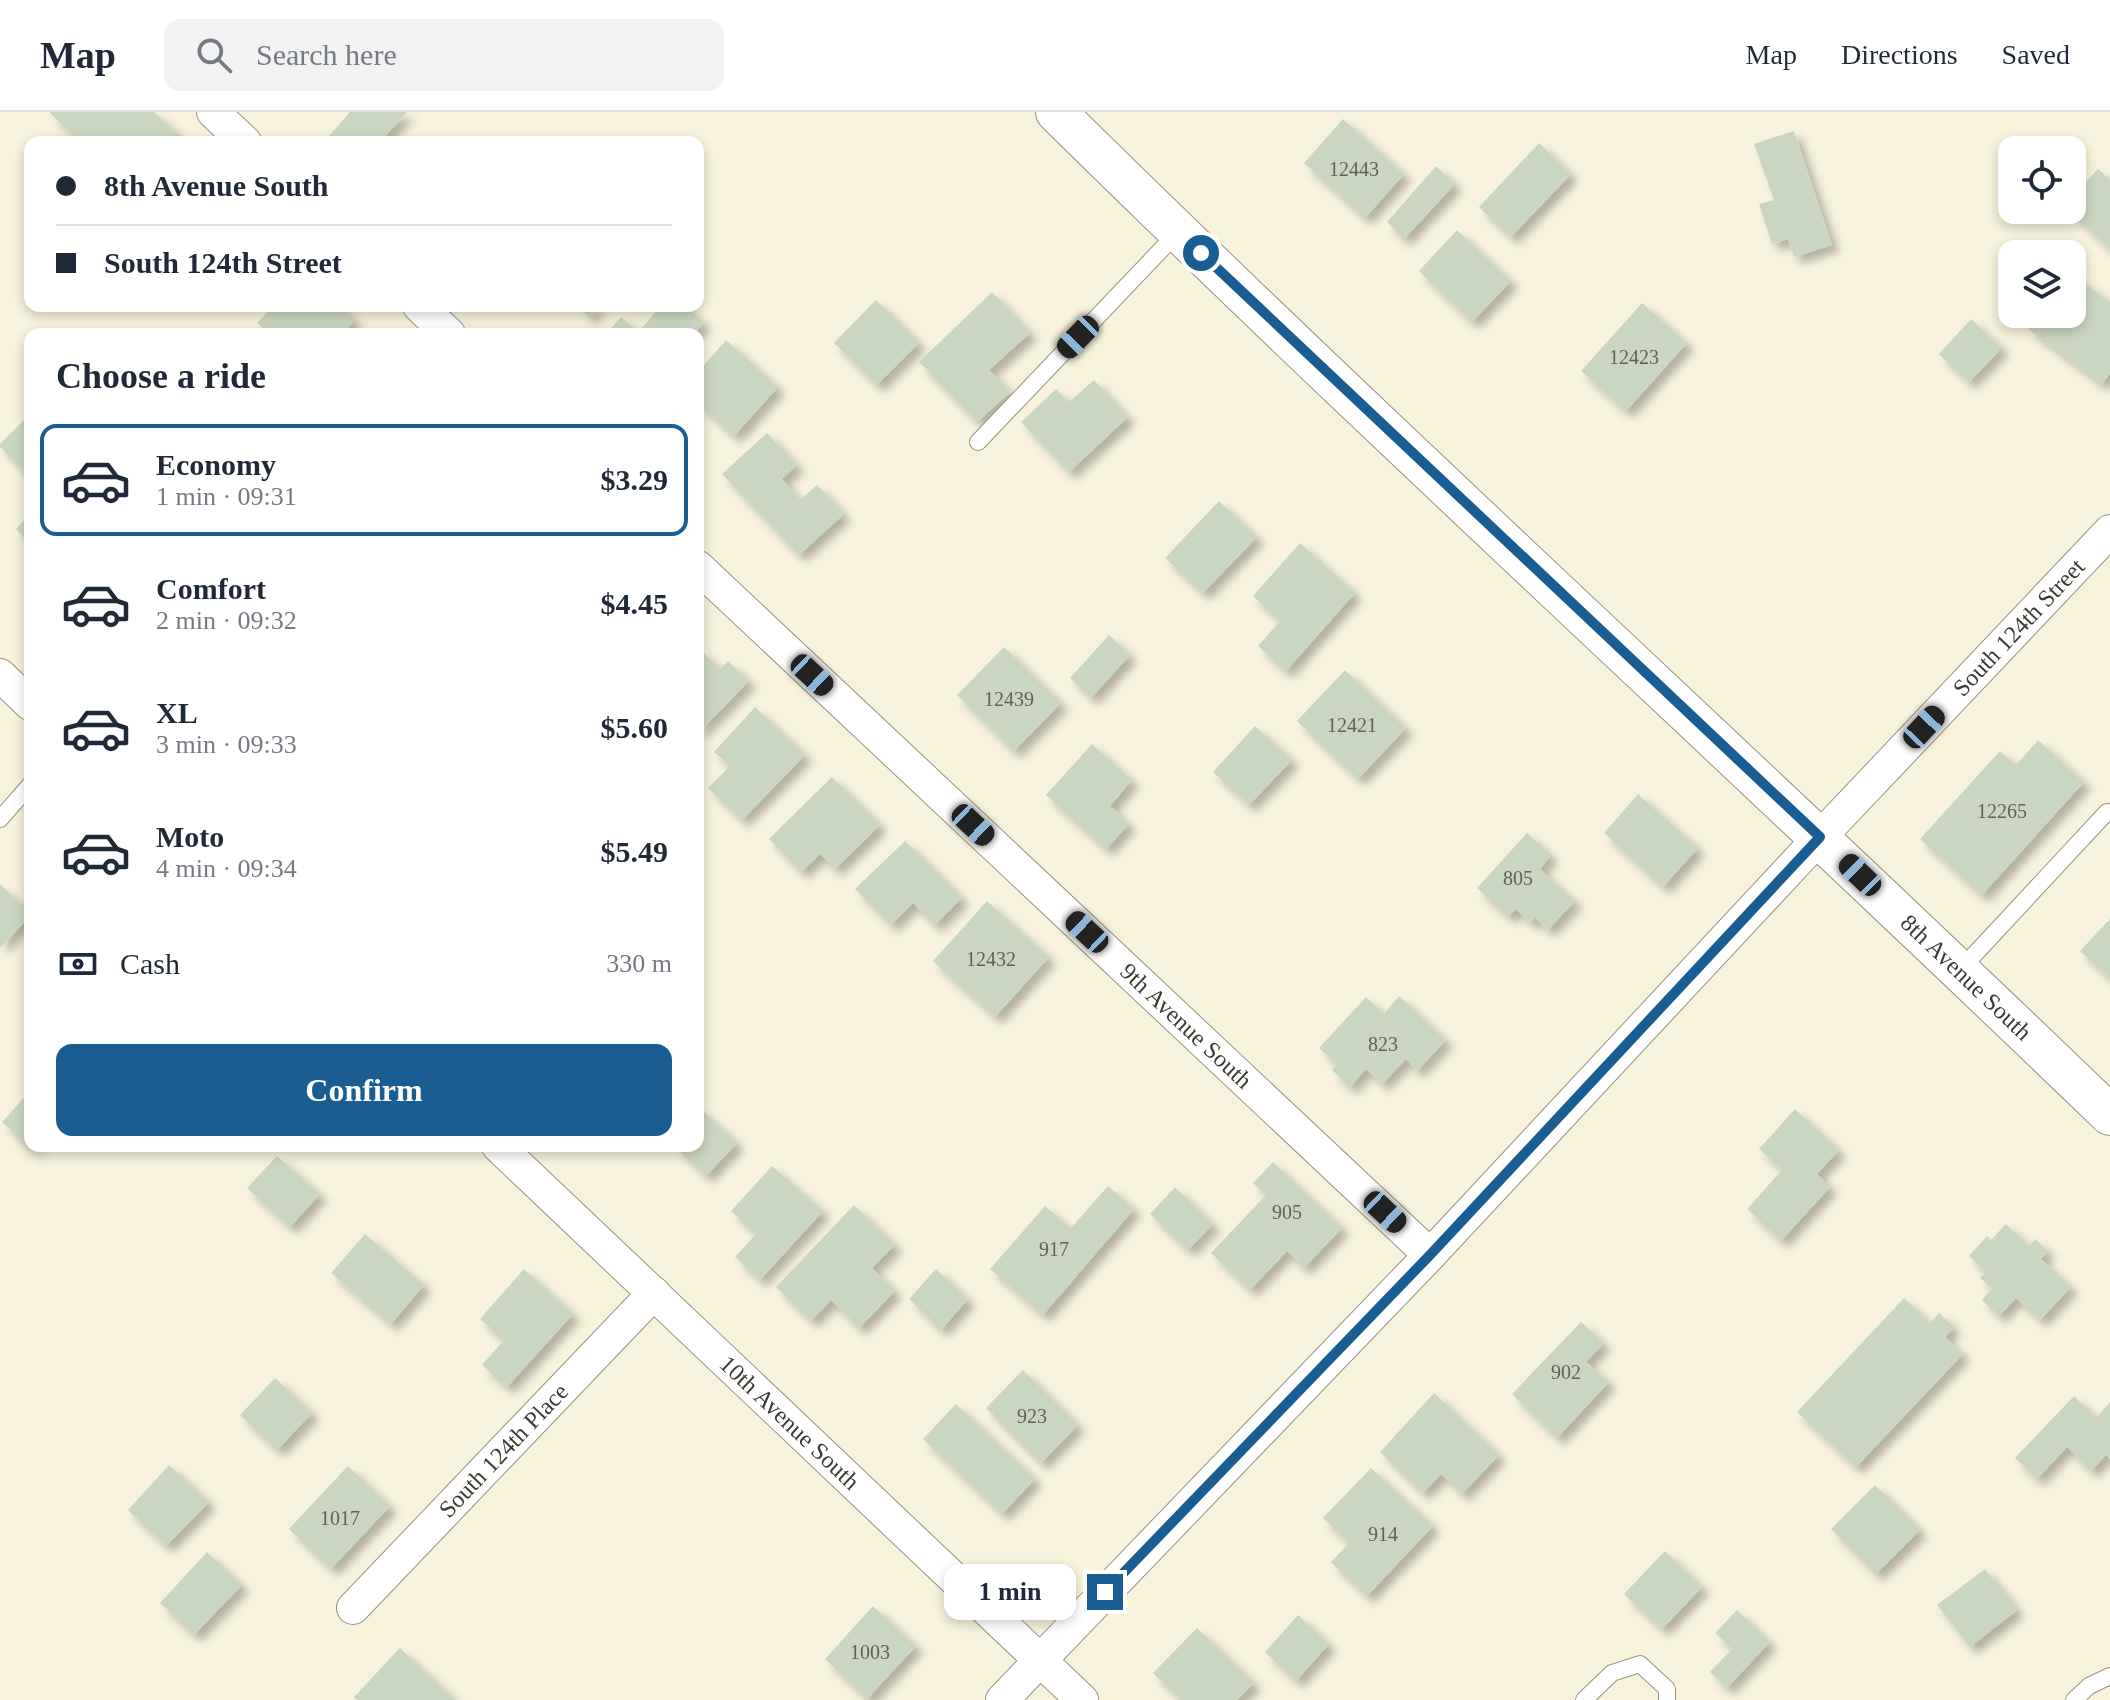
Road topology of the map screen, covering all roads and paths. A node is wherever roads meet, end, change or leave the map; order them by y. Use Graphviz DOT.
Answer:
graph roads {
  1 [pos="213,112"];
  2 [pos="1056,112"];
  3 [pos="239,136"];
  4 [pos="1178,232"];
  5 [pos="425,312"];
  6 [pos="443,328"];
  7 [pos="978,442"];
  8 [pos="2110,531"];
  9 [pos="704,573"];
  10 [pos="0,675"];
  11 [pos="24,698"];
  12 [pos="24,792"];
  13 [pos="2107,812"];
  14 [pos="0,819"];
  15 [pos="1820,837"];
  16 [pos="1960,970"];
  17 [pos="2110,1115"];
  18 [pos="504,1152"];
  19 [pos="1430,1255"];
  20 [pos="654,1293"];
  21 [pos="353,1608"];
  22 [pos="1039,1660"];
  23 [pos="2110,1676"];
  24 [pos="1002,1700"];
  25 [pos="1082,1700"];
  26 [pos="1584,1700"];
  27 [pos="1667,1700"];
  28 [pos="2074,1700"];
  1 -- 3 [label="street"];
  2 -- 4 [label="street, 8th Avenue South"];
  4 -- 7 [label="lane"];
  4 -- 15 [label="street, 8th Avenue South"];
  5 -- 6 [label="street"];
  8 -- 15 [label="street, South 124th Street"];
  9 -- 19 [label="street, 9th Avenue South"];
  10 -- 11 [label="street"];
  12 -- 14 [label="lane"];
  13 -- 16 [label="lane"];
  15 -- 16 [label="street, 8th Avenue South"];
  15 -- 19 [label="street, South 124th Street"];
  16 -- 17 [label="street, 8th Avenue South"];
  18 -- 20 [label="street, 10th Avenue South"];
  19 -- 22 [label="street, South 124th Street"];
  20 -- 21 [label="street, South 124th Place"];
  20 -- 22 [label="street, 10th Avenue South"];
  22 -- 24 [label="street, South 124th Street"];
  22 -- 25 [label="street, 10th Avenue South"];
  23 -- 28 [label="lane"];
  26 -- 27 [label="lane"];
}
